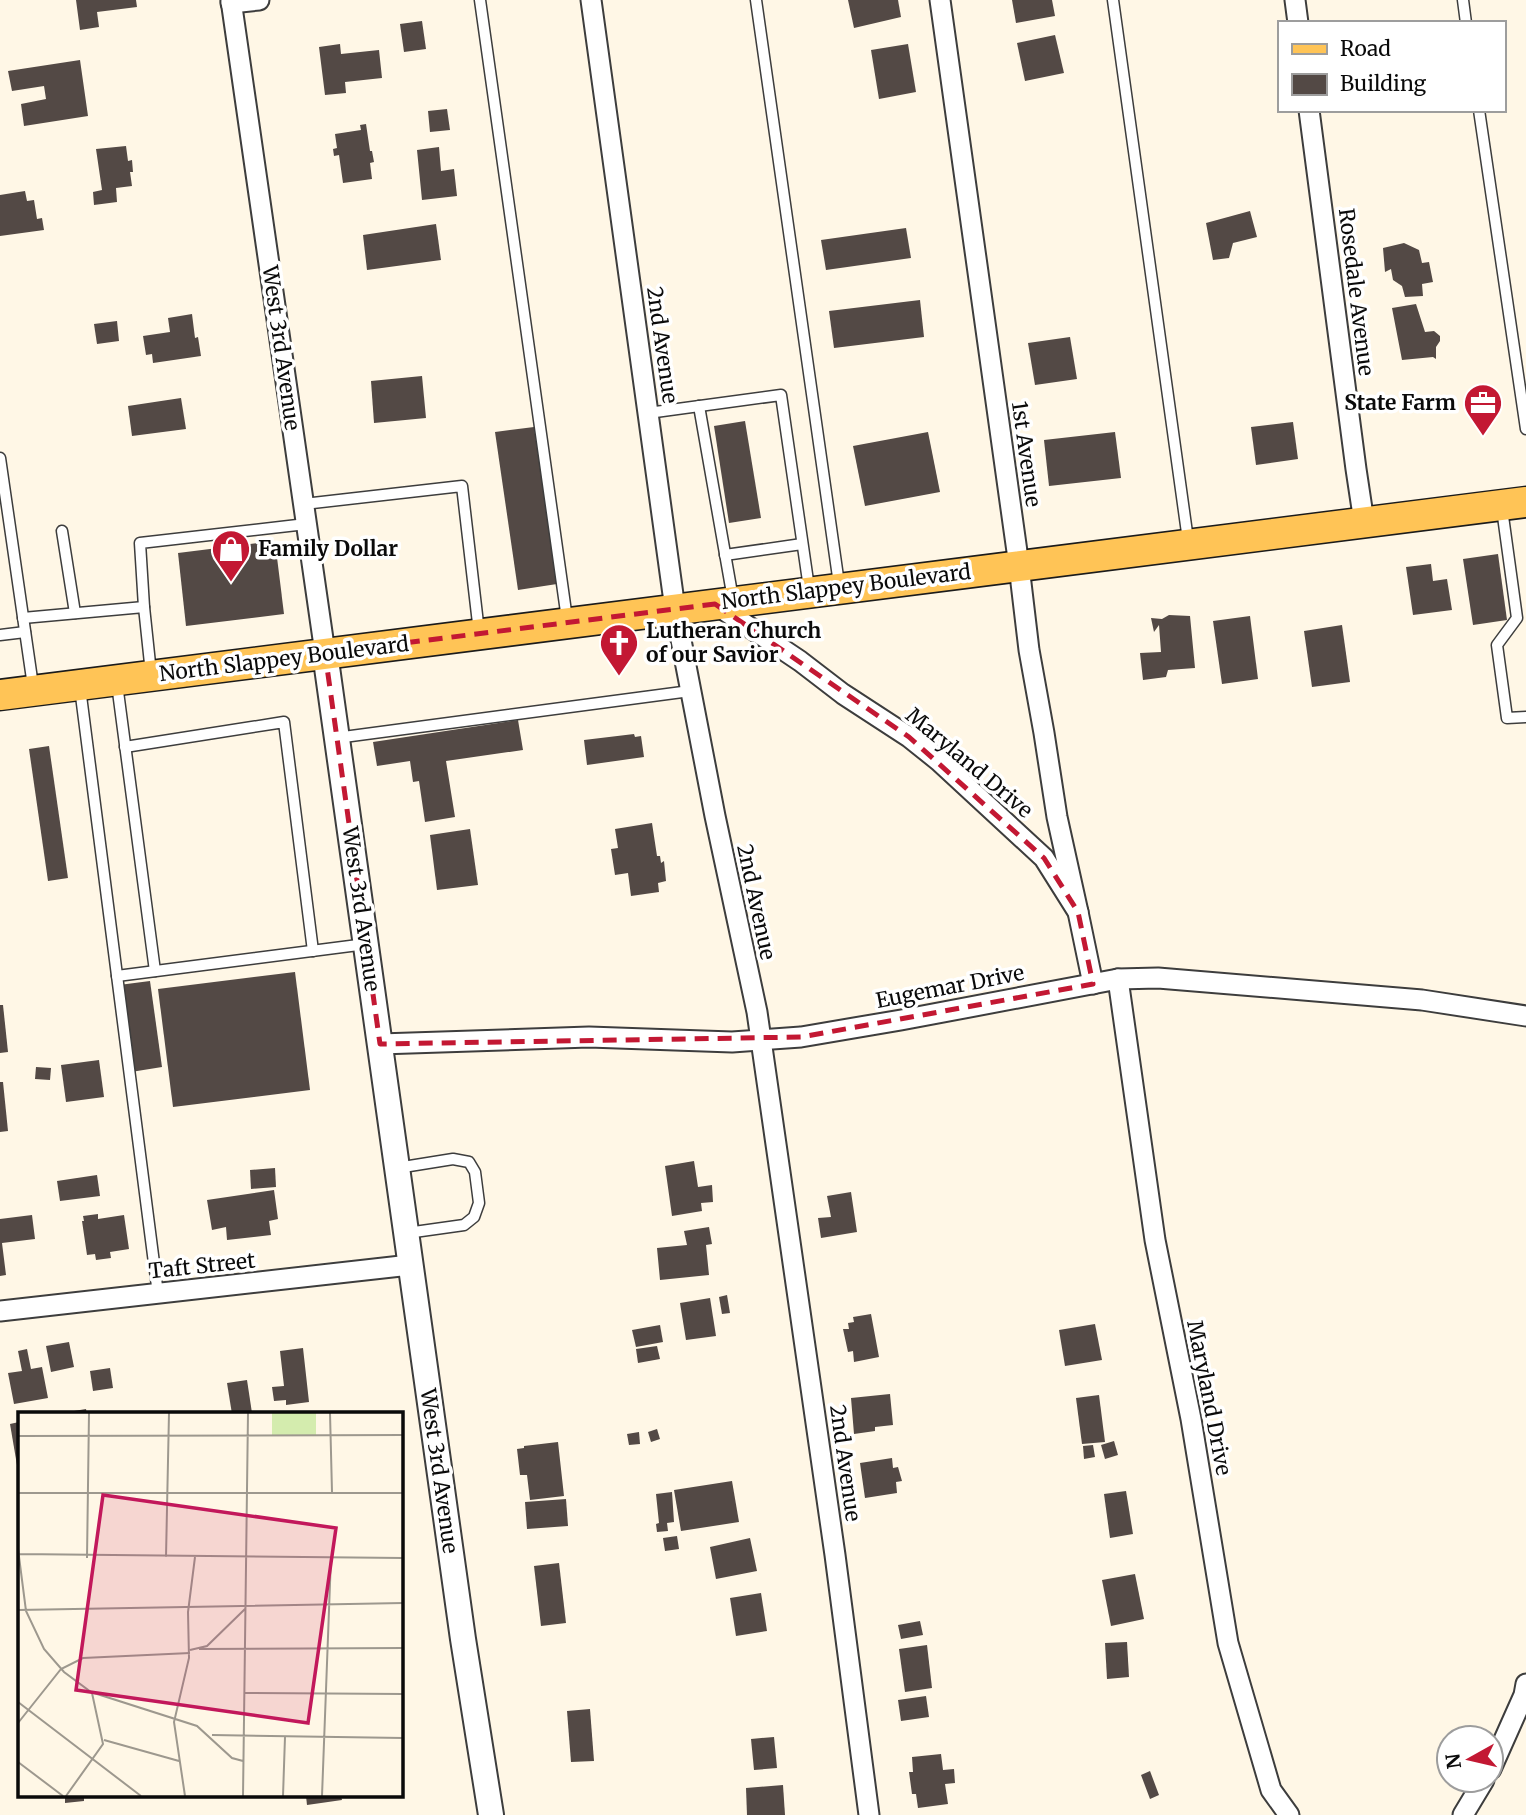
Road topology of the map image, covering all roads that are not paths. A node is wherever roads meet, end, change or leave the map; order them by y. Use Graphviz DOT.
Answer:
graph roads {
  1 [pos="259,0"];
  2 [pos="480,0"];
  3 [pos="592,0"];
  4 [pos="756,0"];
  5 [pos="940,0"];
  6 [pos="1113,0"];
  7 [pos="1295,0"];
  8 [pos="1463,0"];
  9 [pos="231,2"];
  10 [pos="1298,21"];
  11 [pos="1466,21"];
  12 [pos="1310,112"];
  13 [pos="1479,112"];
  14 [pos="699,406"];
  15 [pos="648,413"];
  16 [pos="1526,429"];
  17 [pos="0,458"];
  18 [pos="1514,503"];
  19 [pos="305,514"];
  20 [pos="1364,522"];
  21 [pos="62,531"];
  22 [pos="802,544"];
  23 [pos="1188,544"];
  24 [pos="725,555"];
  25 [pos="1018,566"];
  26 [pos="840,588"];
  27 [pos="810,592"];
  28 [pos="724,603"];
  29 [pos="144,607"];
  30 [pos="675,609"];
  31 [pos="75,613"];
  32 [pos="23,618"];
  33 [pos="567,623"];
  34 [pos="25,632"];
  35 [pos="479,634"];
  36 [pos="0,635"];
  37 [pos="325,653"];
  38 [pos="151,675"];
  39 [pos="116,680"];
  40 [pos="79,684"];
  41 [pos="33,690"];
  42 [pos="690,691"];
  43 [pos="0,695"];
  44 [pos="1526,717"];
  45 [pos="336,738"];
  46 [pos="125,747"];
  47 [pos="1078,912"];
  48 [pos="366,944"];
  49 [pos="313,951"];
  50 [pos="155,971"];
  51 [pos="117,976"];
  52 [pos="1118,979"];
  53 [pos="1093,984"];
  54 [pos="1526,1016"];
  55 [pos="761,1040"];
  56 [pos="380,1044"];
  57 [pos="397,1168"];
  58 [pos="406,1233"];
  59 [pos="410,1265"];
  60 [pos="158,1294"];
  61 [pos="0,1311"];
  62 [pos="1526,1686"];
  63 [pos="1505,1738"];
  64 [pos="1476,1794"];
  65 [pos="491,1815"];
  66 [pos="869,1815"];
  67 [pos="1289,1815"];
  68 [pos="1464,1815"];
  1 -- 9 [label="street"];
  2 -- 33 [label="lane"];
  3 -- 15 [label="street, 2nd Avenue"];
  4 -- 26 [label="lane"];
  5 -- 25 [label="street, 1st Avenue"];
  6 -- 23 [label="lane"];
  7 -- 10 [label="street"];
  8 -- 11 [label="lane"];
  9 -- 19 [label="street, West 3rd Avenue"];
  12 -- 20 [label="street, Rosedale Avenue"];
  13 -- 16 [label="lane"];
  14 -- 15 [label="lane"];
  14 -- 22 [label="lane"];
  14 -- 24 [label="lane"];
  15 -- 30 [label="street, 2nd Avenue"];
  17 -- 32 [label="lane"];
  18 -- 20 [label="main road, North Slappey Boulevard"];
  18 -- 44 [label="lane"];
  19 -- 29 [label="lane"];
  19 -- 35 [label="lane"];
  19 -- 37 [label="street, West 3rd Avenue"];
  20 -- 23 [label="main road, North Slappey Boulevard"];
  21 -- 31 [label="lane"];
  22 -- 24 [label="lane"];
  22 -- 27 [label="lane"];
  23 -- 25 [label="main road, North Slappey Boulevard"];
  24 -- 28 [label="lane"];
  25 -- 26 [label="main road, North Slappey Boulevard"];
  25 -- 47 [label="street, 1st Avenue"];
  26 -- 27 [label="main road, North Slappey Boulevard"];
  27 -- 28 [label="main road, North Slappey Boulevard"];
  28 -- 30 [label="main road, North Slappey Boulevard"];
  28 -- 47 [label="street, Maryland Drive"];
  29 -- 31 [label="lane"];
  29 -- 38 [label="lane"];
  30 -- 33 [label="main road, North Slappey Boulevard"];
  30 -- 42 [label="street, 2nd Avenue"];
  31 -- 32 [label="lane"];
  32 -- 34 [label="lane"];
  33 -- 35 [label="main road, North Slappey Boulevard"];
  34 -- 36 [label="lane"];
  34 -- 41 [label="lane"];
  35 -- 37 [label="main road, North Slappey Boulevard"];
  37 -- 38 [label="main road, North Slappey Boulevard"];
  37 -- 45 [label="street, West 3rd Avenue"];
  38 -- 39 [label="main road, North Slappey Boulevard"];
  39 -- 40 [label="main road, North Slappey Boulevard"];
  39 -- 46 [label="lane"];
  40 -- 41 [label="main road, North Slappey Boulevard"];
  40 -- 51 [label="lane"];
  41 -- 43 [label="main road, North Slappey Boulevard"];
  42 -- 45 [label="lane"];
  42 -- 55 [label="street, 2nd Avenue"];
  45 -- 48 [label="street, West 3rd Avenue"];
  46 -- 49 [label="lane"];
  46 -- 50 [label="lane"];
  47 -- 53 [label="street, Maryland Drive"];
  48 -- 49 [label="lane"];
  48 -- 56 [label="street, West 3rd Avenue"];
  49 -- 50 [label="lane"];
  50 -- 51 [label="lane"];
  51 -- 60 [label="lane"];
  52 -- 53 [label="street, Eugemar Drive"];
  52 -- 54 [label="street, Eugemar Drive"];
  52 -- 67 [label="street, Maryland Drive"];
  53 -- 55 [label="street, Eugemar Drive"];
  55 -- 56 [label="street, Eugemar Drive"];
  55 -- 66 [label="street, 2nd Avenue"];
  56 -- 57 [label="street, West 3rd Avenue"];
  57 -- 58 [label="street, West 3rd Avenue"];
  57 -- 58 [label="lane"];
  58 -- 59 [label="street, West 3rd Avenue"];
  59 -- 60 [label="street, Taft Street"];
  59 -- 65 [label="street, West 3rd Avenue"];
  60 -- 61 [label="street, Taft Street"];
  62 -- 63 [label="street"];
  64 -- 68 [label="street"];
}
